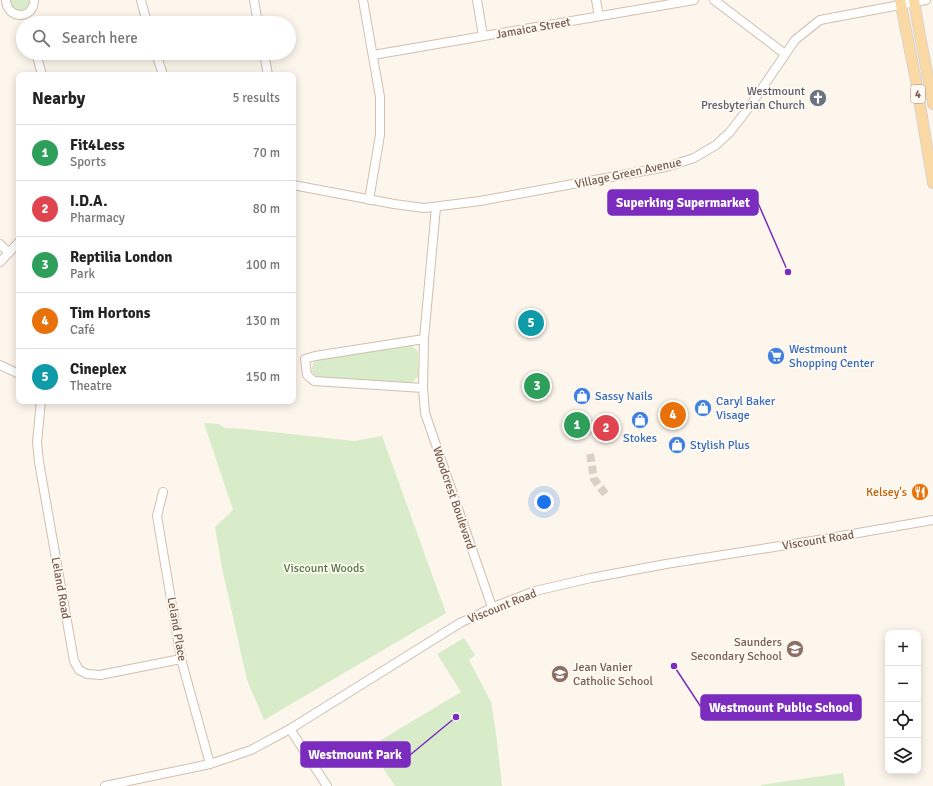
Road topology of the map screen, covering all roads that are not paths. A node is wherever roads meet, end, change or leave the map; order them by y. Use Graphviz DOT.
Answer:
graph roads {
  1 [pos="6,0"];
  2 [pos="34,0"];
  3 [pos="141,0"];
  4 [pos="254,0"];
  5 [pos="362,0"];
  6 [pos="477,0"];
  7 [pos="596,0"];
  8 [pos="694,0"];
  9 [pos="714,0"];
  10 [pos="926,0"];
  11 [pos="914,1"];
  12 [pos="901,2"];
  13 [pos="20,16"];
  14 [pos="26,16"];
  15 [pos="145,16"];
  16 [pos="257,16"];
  17 [pos="599,16"];
  18 [pos="483,36"];
  19 [pos="785,54"];
  20 [pos="372,55"];
  21 [pos="38,60"];
  22 [pos="158,60"];
  23 [pos="265,60"];
  24 [pos="41,72"];
  25 [pos="162,72"];
  26 [pos="267,72"];
  27 [pos="933,104"];
  28 [pos="933,183"];
  29 [pos="296,187"];
  30 [pos="369,200"];
  31 [pos="436,206"];
  32 [pos="0,244"];
  33 [pos="16,245"];
  34 [pos="9,252"];
  35 [pos="0,262"];
  36 [pos="424,339"];
  37 [pos="0,365"];
  38 [pos="16,373"];
  39 [pos="423,388"];
  40 [pos="41,404"];
  41 [pos="162,492"];
  42 [pos="933,520"];
  43 [pos="492,607"];
  44 [pos="181,659"];
  45 [pos="290,729"];
  46 [pos="210,764"];
  47 [pos="107,786"];
  48 [pos="327,786"];
  1 -- 13 [label="street"];
  2 -- 14 [label="street"];
  3 -- 15 [label="street"];
  4 -- 16 [label="street"];
  5 -- 20 [label="street"];
  6 -- 18 [label="street"];
  7 -- 17 [label="street"];
  8 -- 17 [label="street, Jamaica Street"];
  9 -- 19 [label="street"];
  10 -- 11 [label="street, Village Green Avenue"];
  11 -- 12 [label="street, Village Green Avenue"];
  11 -- 27 [label="main road, 4"];
  12 -- 19 [label="street, Village Green Avenue"];
  12 -- 28 [label="main road, 4"];
  17 -- 18 [label="street, Jamaica Street"];
  18 -- 20 [label="street, Jamaica Street"];
  19 -- 31 [label="street, Village Green Avenue"];
  20 -- 30 [label="street"];
  21 -- 24 [label="street"];
  22 -- 25 [label="street"];
  23 -- 26 [label="street"];
  29 -- 30 [label="street, Village Green Avenue"];
  30 -- 31 [label="street, Village Green Avenue"];
  31 -- 36 [label="street, Woodcrest Boulevard"];
  32 -- 34 [label="street"];
  33 -- 34 [label="street"];
  34 -- 35 [label="street"];
  36 -- 39 [label="street, Woodcrest Boulevard"];
  36 -- 39 [label="street"];
  37 -- 38 [label="street"];
  39 -- 43 [label="street, Woodcrest Boulevard"];
  40 -- 44 [label="street, Leland Road"];
  41 -- 44 [label="street, Leland Place"];
  42 -- 43 [label="street, Viscount Road"];
  43 -- 45 [label="street, Viscount Road"];
  44 -- 46 [label="street, Leland Place"];
  45 -- 46 [label="street, Viscount Road"];
  45 -- 48 [label="street"];
  46 -- 47 [label="street, Viscount Road"];
}
